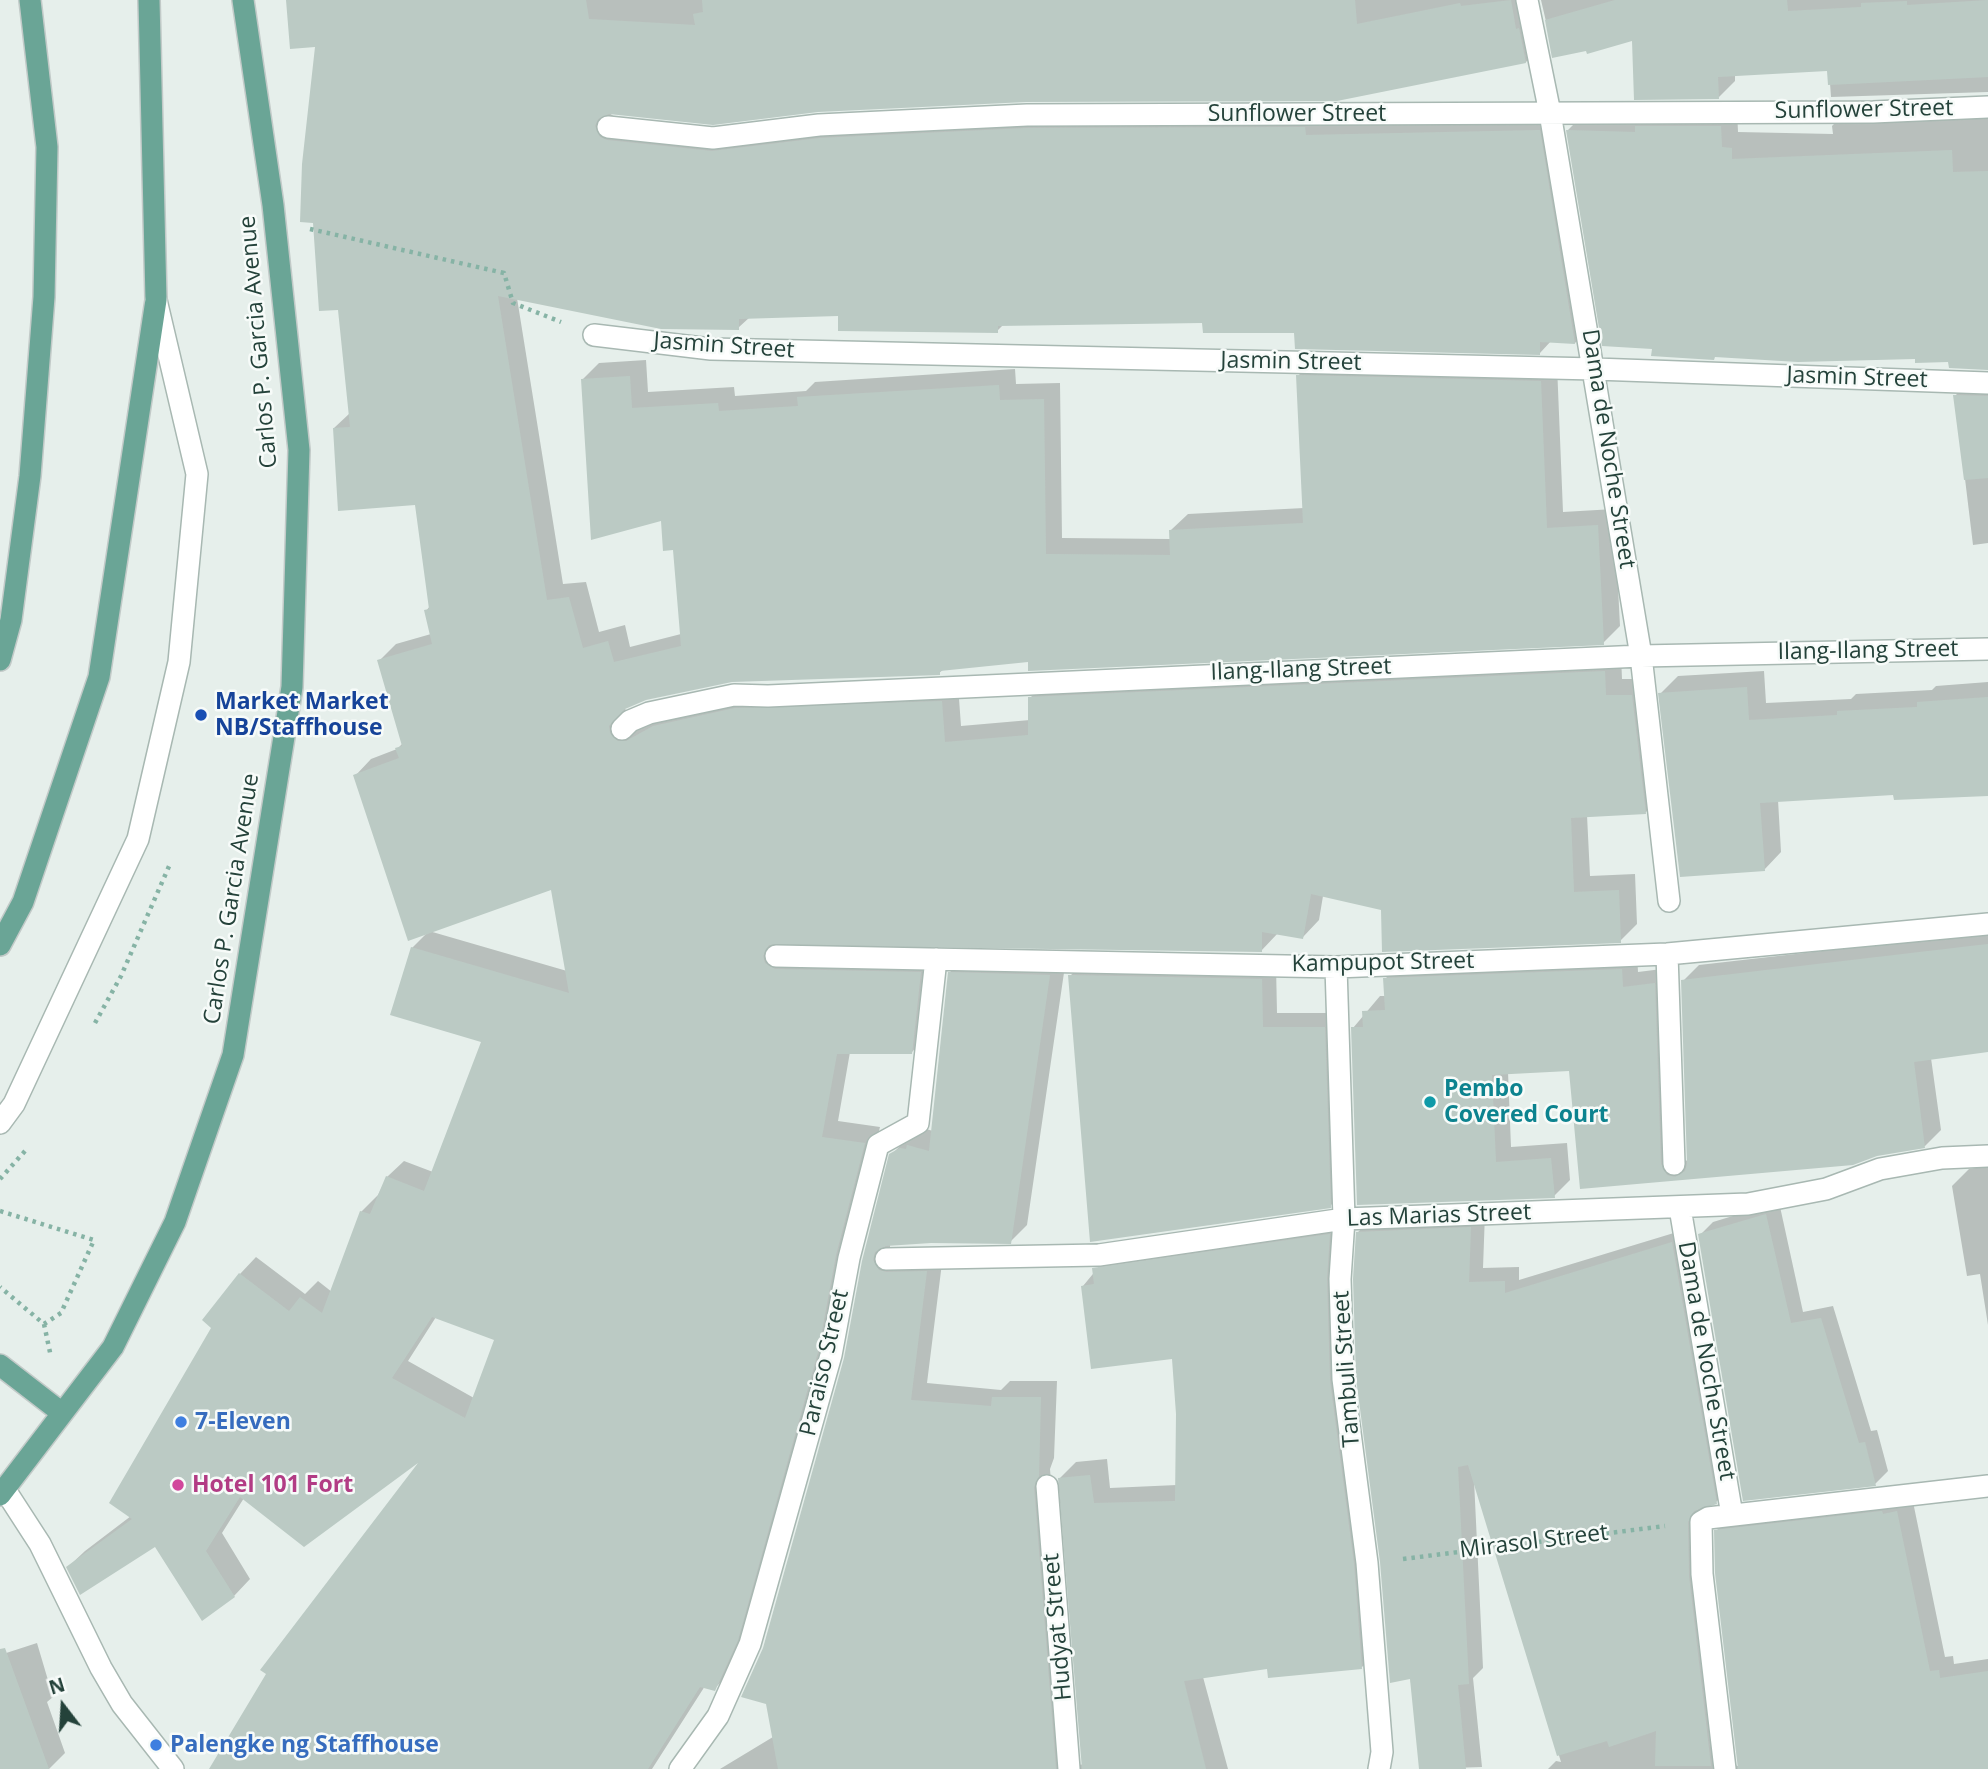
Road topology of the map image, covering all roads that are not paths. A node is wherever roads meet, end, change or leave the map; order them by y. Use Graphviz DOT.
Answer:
graph roads {
  1 [pos="30,0"];
  2 [pos="149,0"];
  3 [pos="243,0"];
  4 [pos="1527,0"];
  5 [pos="1988,107"];
  6 [pos="1550,113"];
  7 [pos="608,127"];
  8 [pos="156,300"];
  9 [pos="594,335"];
  10 [pos="1595,369"];
  11 [pos="1988,383"];
  12 [pos="1988,649"];
  13 [pos="1642,656"];
  14 [pos="0,660"];
  15 [pos="622,729"];
  16 [pos="1669,901"];
  17 [pos="1988,924"];
  18 [pos="0,945"];
  19 [pos="1667,954"];
  20 [pos="776,956"];
  21 [pos="936,959"];
  22 [pos="1336,967"];
  23 [pos="0,1123"];
  24 [pos="1988,1156"];
  25 [pos="1674,1164"];
  26 [pos="1680,1208"];
  27 [pos="1345,1219"];
  28 [pos="886,1259"];
  29 [pos="0,1365"];
  30 [pos="62,1413"];
  31 [pos="1047,1486"];
  32 [pos="1988,1486"];
  33 [pos="2,1490"];
  34 [pos="1732,1515"];
  35 [pos="173,1769"];
  36 [pos="680,1769"];
  37 [pos="1069,1769"];
  38 [pos="1379,1769"];
  39 [pos="1725,1769"];
  1 -- 14 [label="main road"];
  2 -- 8 [label="main road"];
  3 -- 30 [label="main road, Carlos P. Garcia Avenue"];
  4 -- 6 [label="street, Dama de Noche Street"];
  5 -- 6 [label="street, Sunflower Street"];
  6 -- 7 [label="street, Sunflower Street"];
  6 -- 10 [label="street, Dama de Noche Street"];
  8 -- 18 [label="main road"];
  8 -- 23 [label="street"];
  9 -- 10 [label="street, Jasmin Street"];
  10 -- 11 [label="street, Jasmin Street"];
  10 -- 13 [label="street, Dama de Noche Street"];
  12 -- 13 [label="street, Ilang-Ilang Street"];
  13 -- 15 [label="street, Ilang-Ilang Street"];
  13 -- 16 [label="street, Dama de Noche Street"];
  17 -- 19 [label="street, Kampupot Street"];
  19 -- 22 [label="street, Kampupot Street"];
  19 -- 25 [label="street"];
  20 -- 21 [label="street, Kampupot Street"];
  21 -- 22 [label="street, Kampupot Street"];
  21 -- 36 [label="street, Paraiso Street"];
  22 -- 27 [label="street, Tambuli Street"];
  24 -- 26 [label="street, Las Marias Street"];
  26 -- 27 [label="street, Las Marias Street"];
  26 -- 34 [label="street, Dama de Noche Street"];
  27 -- 28 [label="street, Las Marias Street"];
  27 -- 38 [label="street, Tambuli Street"];
  29 -- 30 [label="main road"];
  30 -- 33 [label="main road, Carlos P. Garcia Avenue"];
  31 -- 37 [label="street, Hudyat Street"];
  32 -- 34 [label="street"];
  33 -- 35 [label="street"];
  34 -- 39 [label="street"];
}
